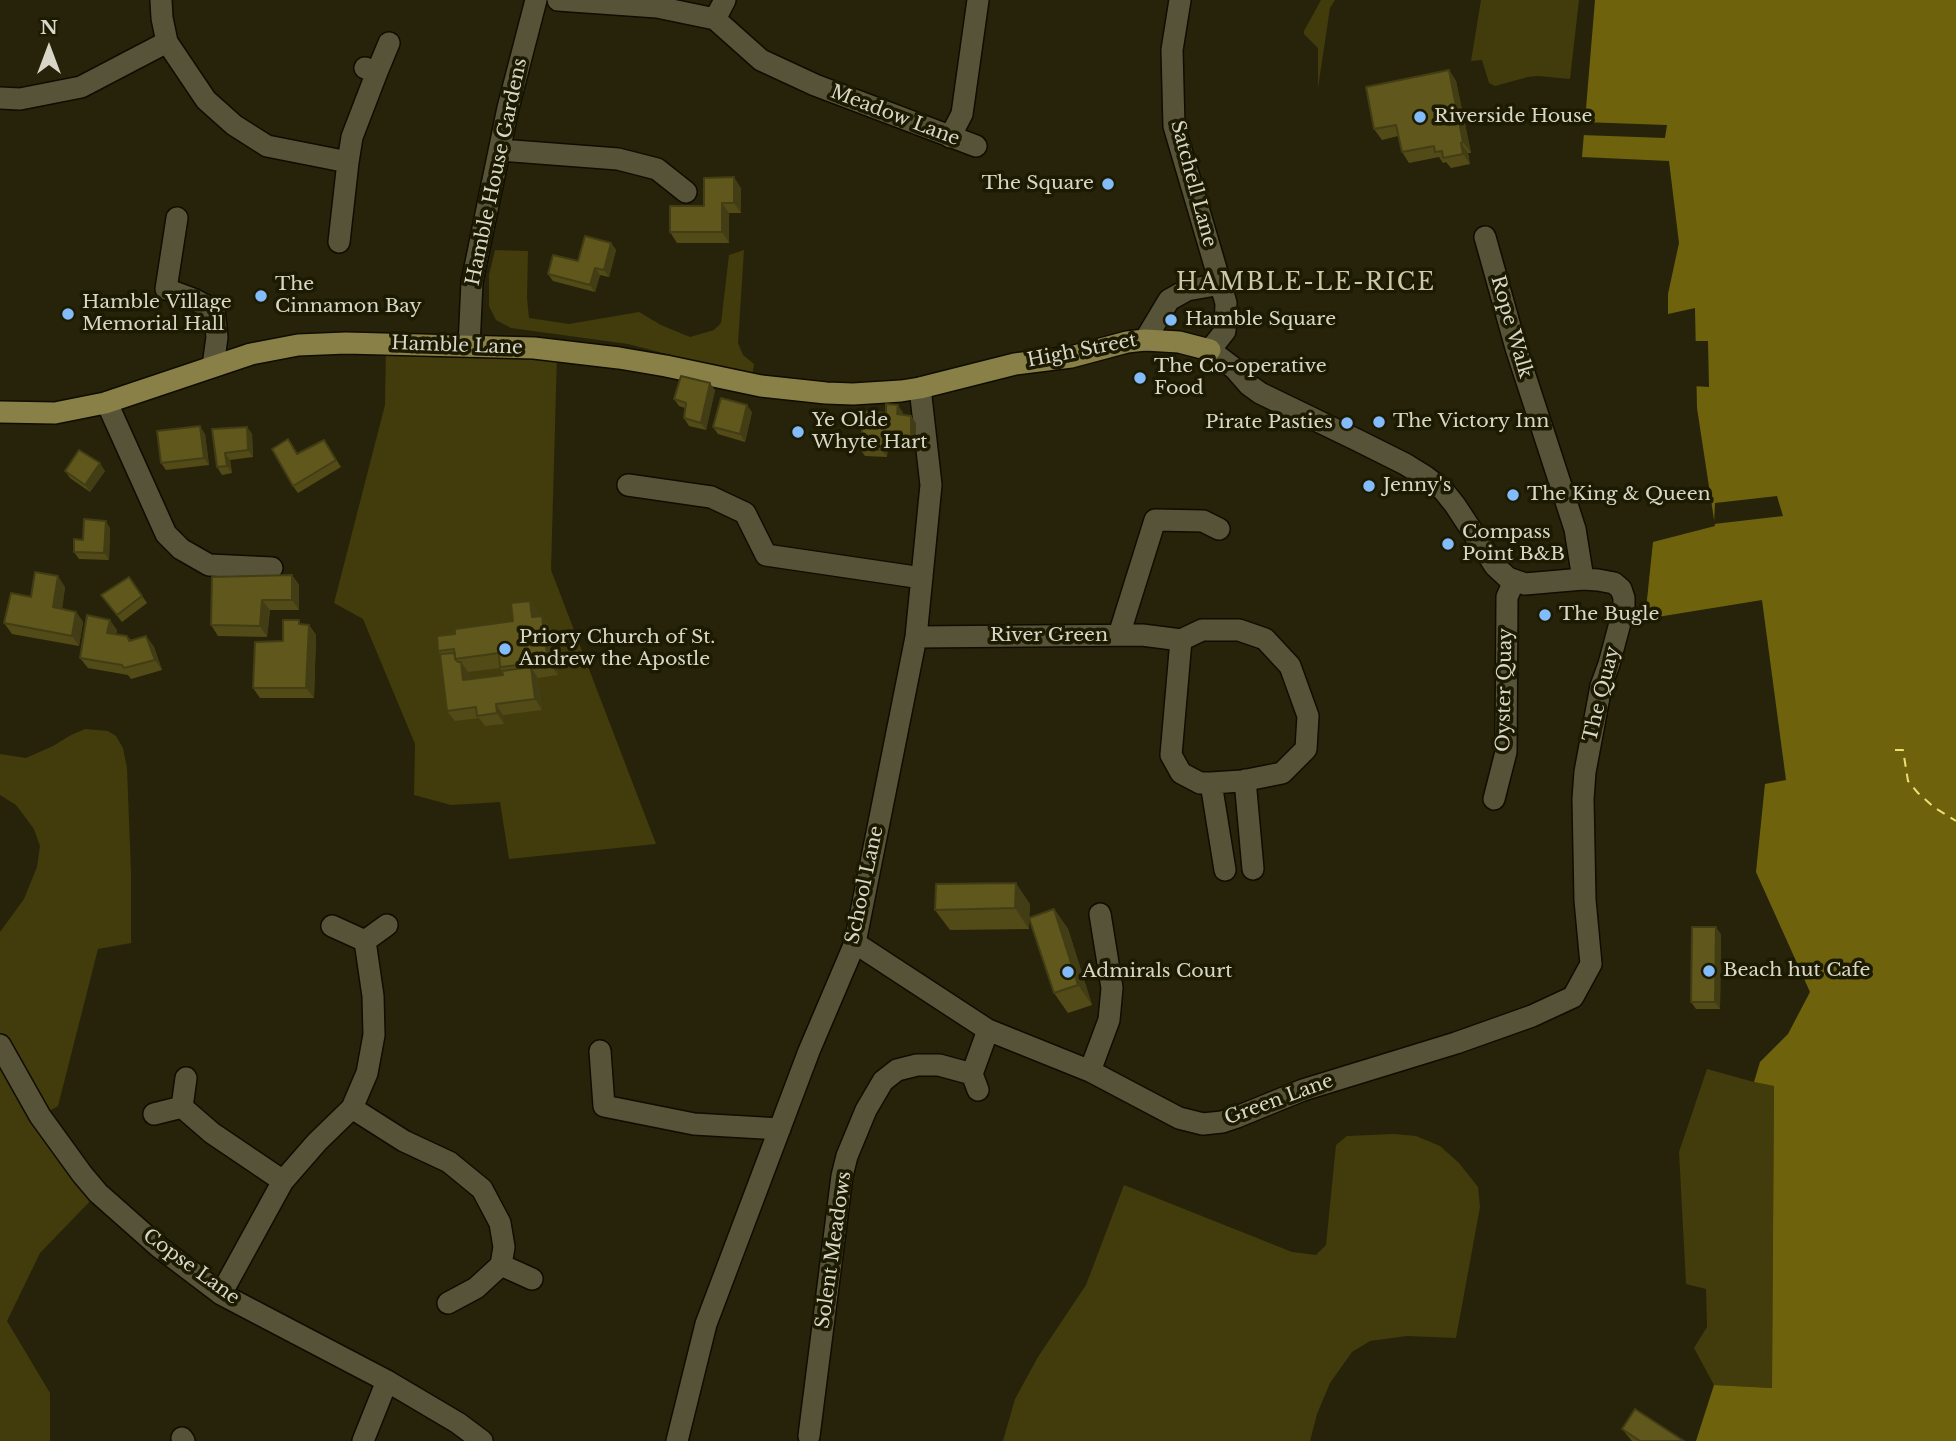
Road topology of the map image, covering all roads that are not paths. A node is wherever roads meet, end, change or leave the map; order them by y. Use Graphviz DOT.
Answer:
graph roads {
  1 [pos="161,0"];
  2 [pos="536,0"];
  3 [pos="558,0"];
  4 [pos="978,0"];
  5 [pos="1181,0"];
  6 [pos="720,10"];
  7 [pos="167,41"];
  8 [pos="389,43"];
  9 [pos="0,98"];
  10 [pos="950,137"];
  11 [pos="976,146"];
  12 [pos="500,150"];
  13 [pos="348,162"];
  14 [pos="686,192"];
  15 [pos="177,218"];
  16 [pos="1485,237"];
  17 [pos="339,242"];
  18 [pos="1221,284"];
  19 [pos="1145,340"];
  20 [pos="469,346"];
  21 [pos="1210,350"];
  22 [pos="213,366"];
  23 [pos="920,388"];
  24 [pos="107,403"];
  25 [pos="0,412"];
  26 [pos="628,485"];
  27 [pos="1219,529"];
  28 [pos="272,568"];
  29 [pos="922,578"];
  30 [pos="1583,579"];
  31 [pos="1514,581"];
  32 [pos="1119,635"];
  33 [pos="916,637"];
  34 [pos="1181,640"];
  35 [pos="1245,780"];
  36 [pos="1211,783"];
  37 [pos="1494,799"];
  38 [pos="1254,869"];
  39 [pos="1226,870"];
  40 [pos="1100,914"];
  41 [pos="387,925"];
  42 [pos="332,926"];
  43 [pos="365,941"];
  44 [pos="855,943"];
  45 [pos="1591,964"];
  46 [pos="988,1030"];
  47 [pos="0,1045"];
  48 [pos="600,1051"];
  49 [pos="1090,1071"];
  50 [pos="186,1078"];
  51 [pos="182,1107"];
  52 [pos="352,1108"];
  53 [pos="154,1114"];
  54 [pos="779,1129"];
  55 [pos="283,1181"];
  56 [pos="501,1265"];
  57 [pos="532,1279"];
  58 [pos="221,1294"];
  59 [pos="448,1303"];
  60 [pos="387,1381"];
  61 [pos="809,1436"];
  62 [pos="363,1441"];
  63 [pos="482,1441"];
  64 [pos="677,1441"];
  1 -- 7 [label="street"];
  2 -- 12 [label="street, Hamble House Gardens"];
  3 -- 6 [label="street, Meadow Lane"];
  4 -- 10 [label="street"];
  5 -- 18 [label="street, Satchell Lane"];
  6 -- 10 [label="street, Meadow Lane"];
  7 -- 9 [label="street"];
  7 -- 13 [label="street"];
  8 -- 13 [label="street"];
  10 -- 11 [label="street, Meadow Lane"];
  12 -- 14 [label="street"];
  12 -- 20 [label="street, Hamble House Gardens"];
  13 -- 17 [label="street"];
  15 -- 22 [label="street"];
  16 -- 30 [label="street, Rope Walk"];
  18 -- 19 [label="street, High Street"];
  18 -- 21 [label="street"];
  19 -- 21 [label="main road"];
  19 -- 23 [label="main road, High Street"];
  20 -- 22 [label="main road, Hamble Lane"];
  20 -- 23 [label="main road, Hamble Lane"];
  21 -- 31 [label="street"];
  22 -- 24 [label="main road, Hamble Lane"];
  23 -- 29 [label="street, School Lane"];
  24 -- 25 [label="main road, Hamble Lane"];
  24 -- 28 [label="street"];
  26 -- 29 [label="street"];
  27 -- 32 [label="street"];
  29 -- 33 [label="street, School Lane"];
  30 -- 31 [label="street, The Quay"];
  30 -- 45 [label="street, The Quay"];
  31 -- 37 [label="street, Oyster Quay"];
  32 -- 33 [label="street, River Green"];
  32 -- 34 [label="street, River Green"];
  33 -- 44 [label="street, School Lane"];
  34 -- 35 [label="street, River Green"];
  34 -- 36 [label="street, River Green"];
  35 -- 36 [label="street, River Green"];
  35 -- 38 [label="street"];
  36 -- 39 [label="street"];
  40 -- 49 [label="street"];
  41 -- 43 [label="street"];
  42 -- 43 [label="street"];
  43 -- 52 [label="street"];
  44 -- 46 [label="street, Green Lane"];
  44 -- 54 [label="street, School Lane"];
  45 -- 49 [label="street, Green Lane"];
  46 -- 49 [label="street, Green Lane"];
  46 -- 61 [label="street, Solent Meadows"];
  47 -- 58 [label="street, Copse Lane"];
  48 -- 54 [label="street"];
  50 -- 51 [label="street"];
  51 -- 53 [label="street"];
  51 -- 55 [label="street"];
  52 -- 55 [label="street"];
  52 -- 56 [label="street"];
  54 -- 64 [label="street, School Lane"];
  55 -- 58 [label="street"];
  56 -- 57 [label="street"];
  56 -- 59 [label="street"];
  58 -- 60 [label="street, Copse Lane"];
  60 -- 62 [label="street"];
  60 -- 63 [label="street, Copse Lane"];
}
